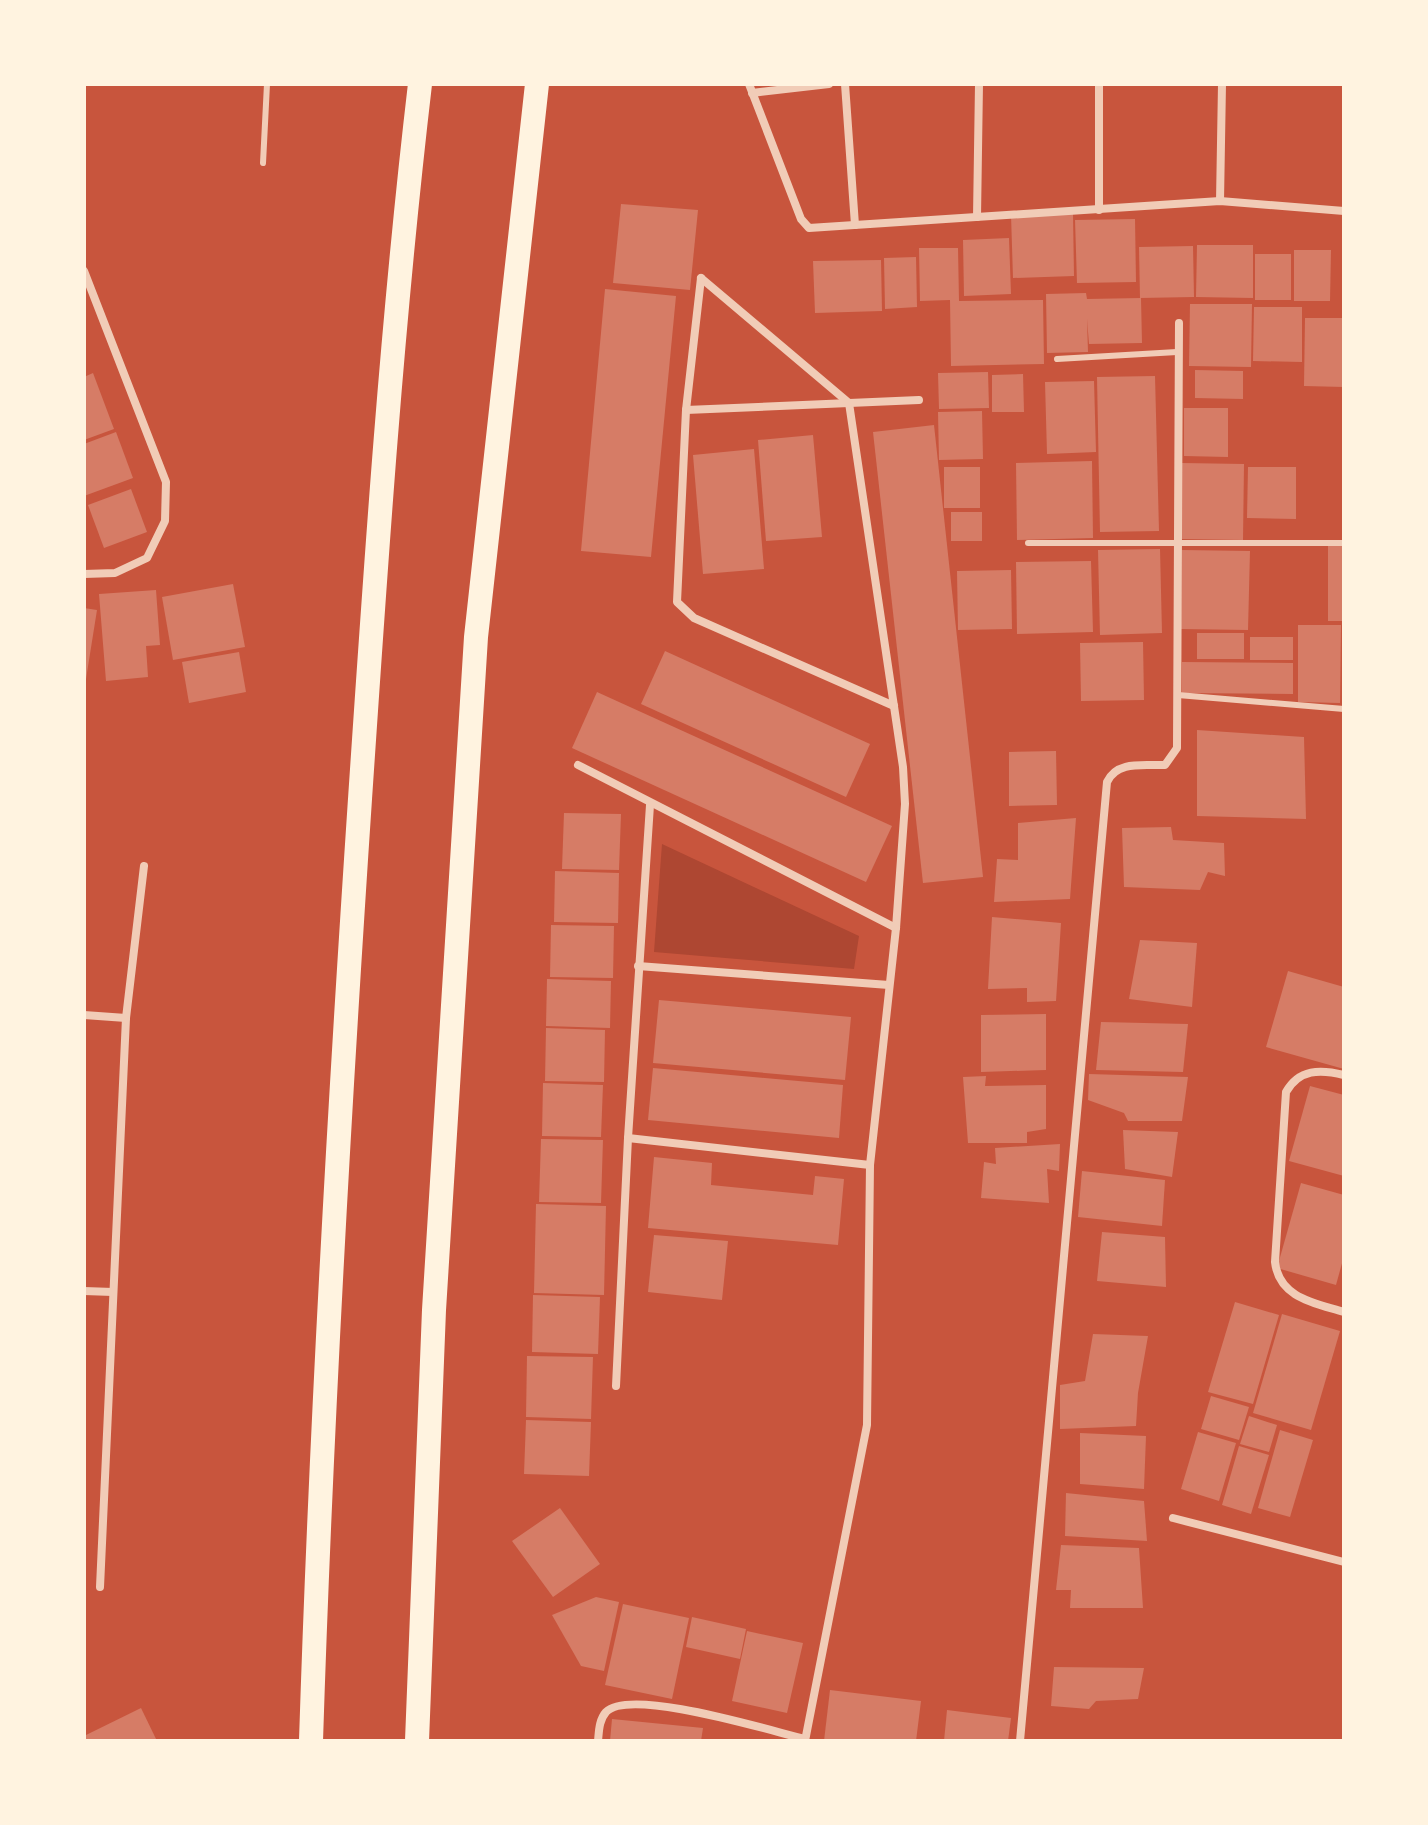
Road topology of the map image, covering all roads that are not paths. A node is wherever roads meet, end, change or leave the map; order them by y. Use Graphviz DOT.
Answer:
graph roads {
  1 [pos="267,84"];
  2 [pos="420,84"];
  3 [pos="537,84"];
  4 [pos="829,84"];
  5 [pos="845,84"];
  6 [pos="979,84"];
  7 [pos="1099,84"];
  8 [pos="1222,84"];
  9 [pos="750,89"];
  10 [pos="263,163"];
  11 [pos="1220,201"];
  12 [pos="1099,210"];
  13 [pos="1344,211"];
  14 [pos="977,217"];
  15 [pos="855,225"];
  16 [pos="84,271"];
  17 [pos="1179,323"];
  18 [pos="1177,352"];
  19 [pos="1057,359"];
  20 [pos="919,400"];
  21 [pos="849,403"];
  22 [pos="686,410"];
  23 [pos="1028,543"];
  24 [pos="1344,543"];
  25 [pos="1178,544"];
  26 [pos="84,574"];
  27 [pos="1178,695"];
  28 [pos="894,706"];
  29 [pos="1344,709"];
  30 [pos="578,765"];
  31 [pos="650,805"];
  32 [pos="144,866"];
  33 [pos="896,928"];
  34 [pos="638,966"];
  35 [pos="889,985"];
  36 [pos="84,1015"];
  37 [pos="126,1018"];
  38 [pos="1344,1075"];
  39 [pos="628,1138"];
  40 [pos="870,1165"];
  41 [pos="84,1291"];
  42 [pos="113,1292"];
  43 [pos="1344,1312"];
  44 [pos="616,1386"];
  45 [pos="1173,1518"];
  46 [pos="1344,1562"];
  47 [pos="100,1587"];
  48 [pos="805,1740"];
  49 [pos="311,1741"];
  50 [pos="417,1741"];
  51 [pos="598,1741"];
  52 [pos="1020,1741"];
  1 -- 10 [label="lane"];
  2 -- 49 [label="highway"];
  3 -- 50 [label="highway"];
  4 -- 9 [label="street"];
  5 -- 15 [label="street"];
  6 -- 14 [label="street"];
  7 -- 12 [label="street"];
  8 -- 11 [label="street"];
  9 -- 15 [label="street"];
  11 -- 12 [label="street"];
  11 -- 13 [label="street"];
  12 -- 14 [label="street"];
  14 -- 15 [label="street"];
  16 -- 26 [label="street"];
  17 -- 18 [label="street"];
  18 -- 19 [label="lane"];
  18 -- 25 [label="street"];
  20 -- 21 [label="street"];
  21 -- 22 [label="street"];
  21 -- 22 [label="street"];
  21 -- 28 [label="street"];
  22 -- 28 [label="street"];
  23 -- 25 [label="lane"];
  24 -- 25 [label="lane"];
  25 -- 27 [label="street"];
  27 -- 29 [label="lane"];
  27 -- 52 [label="street"];
  28 -- 33 [label="street"];
  30 -- 31 [label="street"];
  31 -- 33 [label="street"];
  31 -- 34 [label="street"];
  32 -- 37 [label="street"];
  33 -- 35 [label="street"];
  34 -- 35 [label="street"];
  34 -- 39 [label="street"];
  35 -- 40 [label="street"];
  36 -- 37 [label="street"];
  37 -- 42 [label="street"];
  38 -- 43 [label="street"];
  39 -- 40 [label="street"];
  39 -- 44 [label="street"];
  40 -- 48 [label="street"];
  41 -- 42 [label="street"];
  42 -- 47 [label="street"];
  45 -- 46 [label="street"];
  48 -- 51 [label="street"];
}
